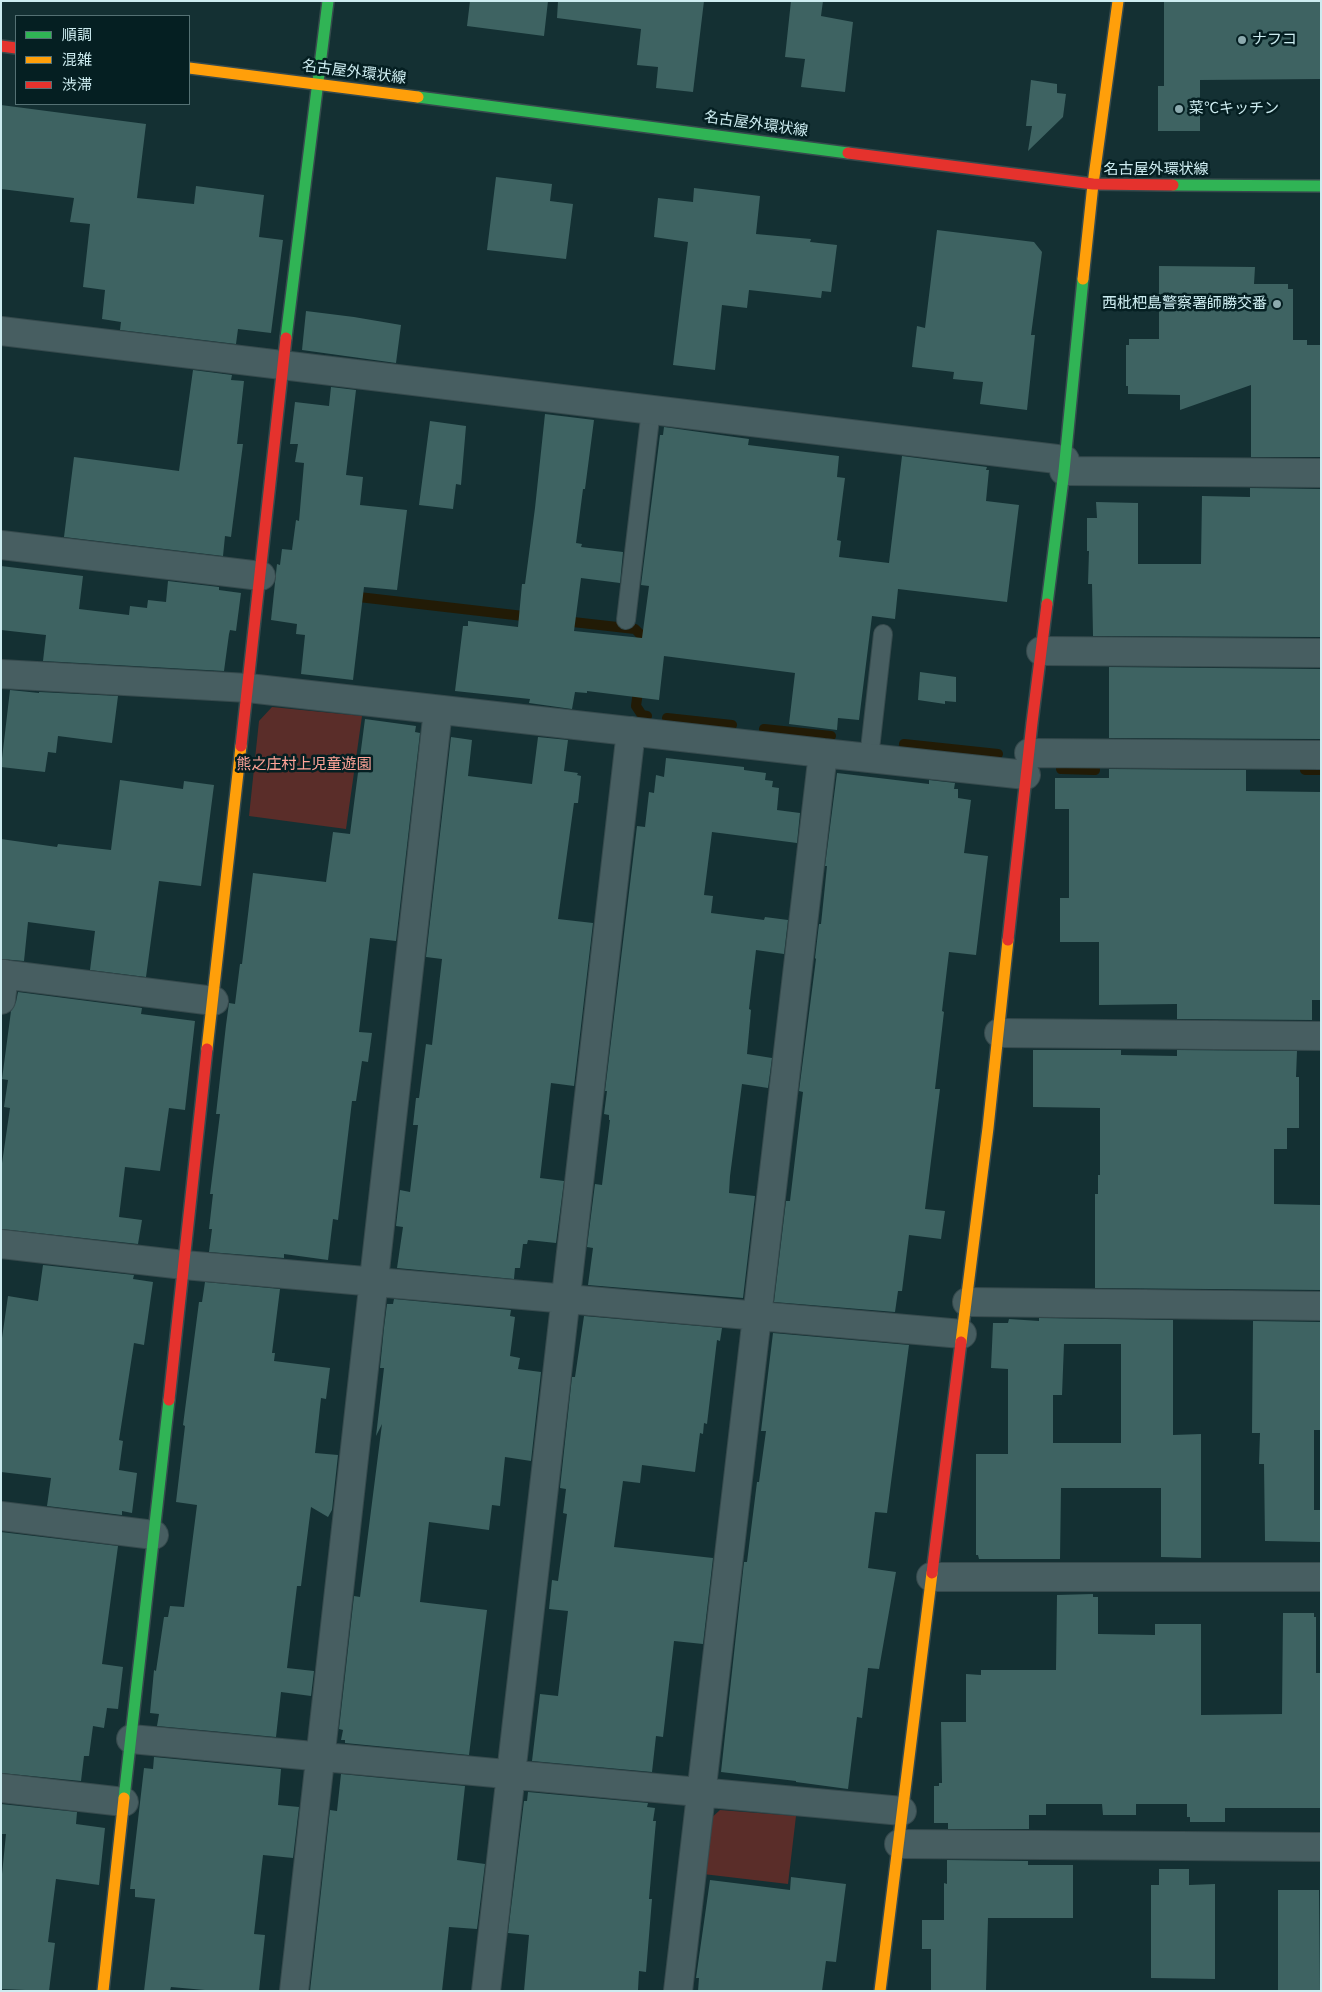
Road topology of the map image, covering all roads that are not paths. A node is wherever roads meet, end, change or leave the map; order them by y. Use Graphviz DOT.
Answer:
graph roads {
  1 [pos="328,1"];
  2 [pos="1118,1"];
  3 [pos="1,46"];
  4 [pos="15,48"];
  5 [pos="190,68"];
  6 [pos="318,83"];
  7 [pos="1093,184"];
  8 [pos="1321,186"];
  9 [pos="1,331"];
  10 [pos="284,366"];
  11 [pos="651,410"];
  12 [pos="1065,465"];
  13 [pos="1321,473"];
  14 [pos="1,545"];
  15 [pos="261,576"];
  16 [pos="626,620"];
  17 [pos="883,634"];
  18 [pos="1041,652"];
  19 [pos="1321,653"];
  20 [pos="1,674"];
  21 [pos="248,688"];
  22 [pos="438,710"];
  23 [pos="631,731"];
  24 [pos="823,752"];
  25 [pos="1321,756"];
  26 [pos="869,758"];
  27 [pos="1028,764"];
  28 [pos="2,983"];
  29 [pos="214,1001"];
  30 [pos="999,1034"];
  31 [pos="1321,1036"];
  32 [pos="1,1244"];
  33 [pos="184,1265"];
  34 [pos="374,1282"];
  35 [pos="566,1299"];
  36 [pos="967,1302"];
  37 [pos="1321,1306"];
  38 [pos="757,1316"];
  39 [pos="962,1334"];
  40 [pos="1,1516"];
  41 [pos="154,1535"];
  42 [pos="931,1577"];
  43 [pos="1321,1577"];
  44 [pos="131,1739"];
  45 [pos="320,1757"];
  46 [pos="511,1775"];
  47 [pos="1,1788"];
  48 [pos="701,1793"];
  49 [pos="124,1802"];
  50 [pos="902,1811"];
  51 [pos="899,1844"];
  52 [pos="1321,1847"];
  53 [pos="103,1991"];
  54 [pos="294,1991"];
  55 [pos="486,1991"];
  56 [pos="678,1991"];
  57 [pos="880,1991"];
  1 -- 6 [label="street"];
  2 -- 7 [label="street"];
  3 -- 4 [label="street"];
  5 -- 6 [label="street, 名古屋外環状線"];
  6 -- 7 [label="street, 名古屋外環状線"];
  6 -- 10 [label="street"];
  7 -- 8 [label="street, 名古屋外環状線"];
  7 -- 12 [label="street"];
  9 -- 10 [label="street"];
  10 -- 11 [label="street"];
  10 -- 15 [label="street"];
  11 -- 12 [label="street"];
  11 -- 16 [label="lane"];
  12 -- 13 [label="street"];
  12 -- 18 [label="street"];
  14 -- 15 [label="street"];
  15 -- 21 [label="street"];
  17 -- 26 [label="lane"];
  18 -- 19 [label="street"];
  18 -- 27 [label="street"];
  20 -- 21 [label="street"];
  21 -- 22 [label="street"];
  21 -- 29 [label="street"];
  22 -- 23 [label="street"];
  22 -- 34 [label="street"];
  23 -- 24 [label="street"];
  23 -- 35 [label="street"];
  24 -- 26 [label="street"];
  24 -- 38 [label="street"];
  25 -- 27 [label="street"];
  26 -- 27 [label="street"];
  27 -- 30 [label="street"];
  28 -- 29 [label="street"];
  29 -- 33 [label="street"];
  30 -- 31 [label="street"];
  30 -- 36 [label="street"];
  32 -- 33 [label="street"];
  33 -- 34 [label="street"];
  33 -- 41 [label="street"];
  34 -- 35 [label="street"];
  34 -- 45 [label="street"];
  35 -- 38 [label="street"];
  35 -- 46 [label="street"];
  36 -- 37 [label="street"];
  36 -- 39 [label="street"];
  38 -- 39 [label="street"];
  38 -- 48 [label="street"];
  39 -- 42 [label="street"];
  40 -- 41 [label="street"];
  41 -- 44 [label="street"];
  42 -- 43 [label="street"];
  42 -- 50 [label="street"];
  44 -- 45 [label="street"];
  44 -- 49 [label="street"];
  45 -- 46 [label="street"];
  45 -- 54 [label="street"];
  46 -- 48 [label="street"];
  46 -- 55 [label="street"];
  47 -- 49 [label="street"];
  48 -- 50 [label="street"];
  48 -- 56 [label="street"];
  49 -- 53 [label="street"];
  50 -- 51 [label="street"];
  51 -- 52 [label="street"];
  51 -- 57 [label="street"];
}
